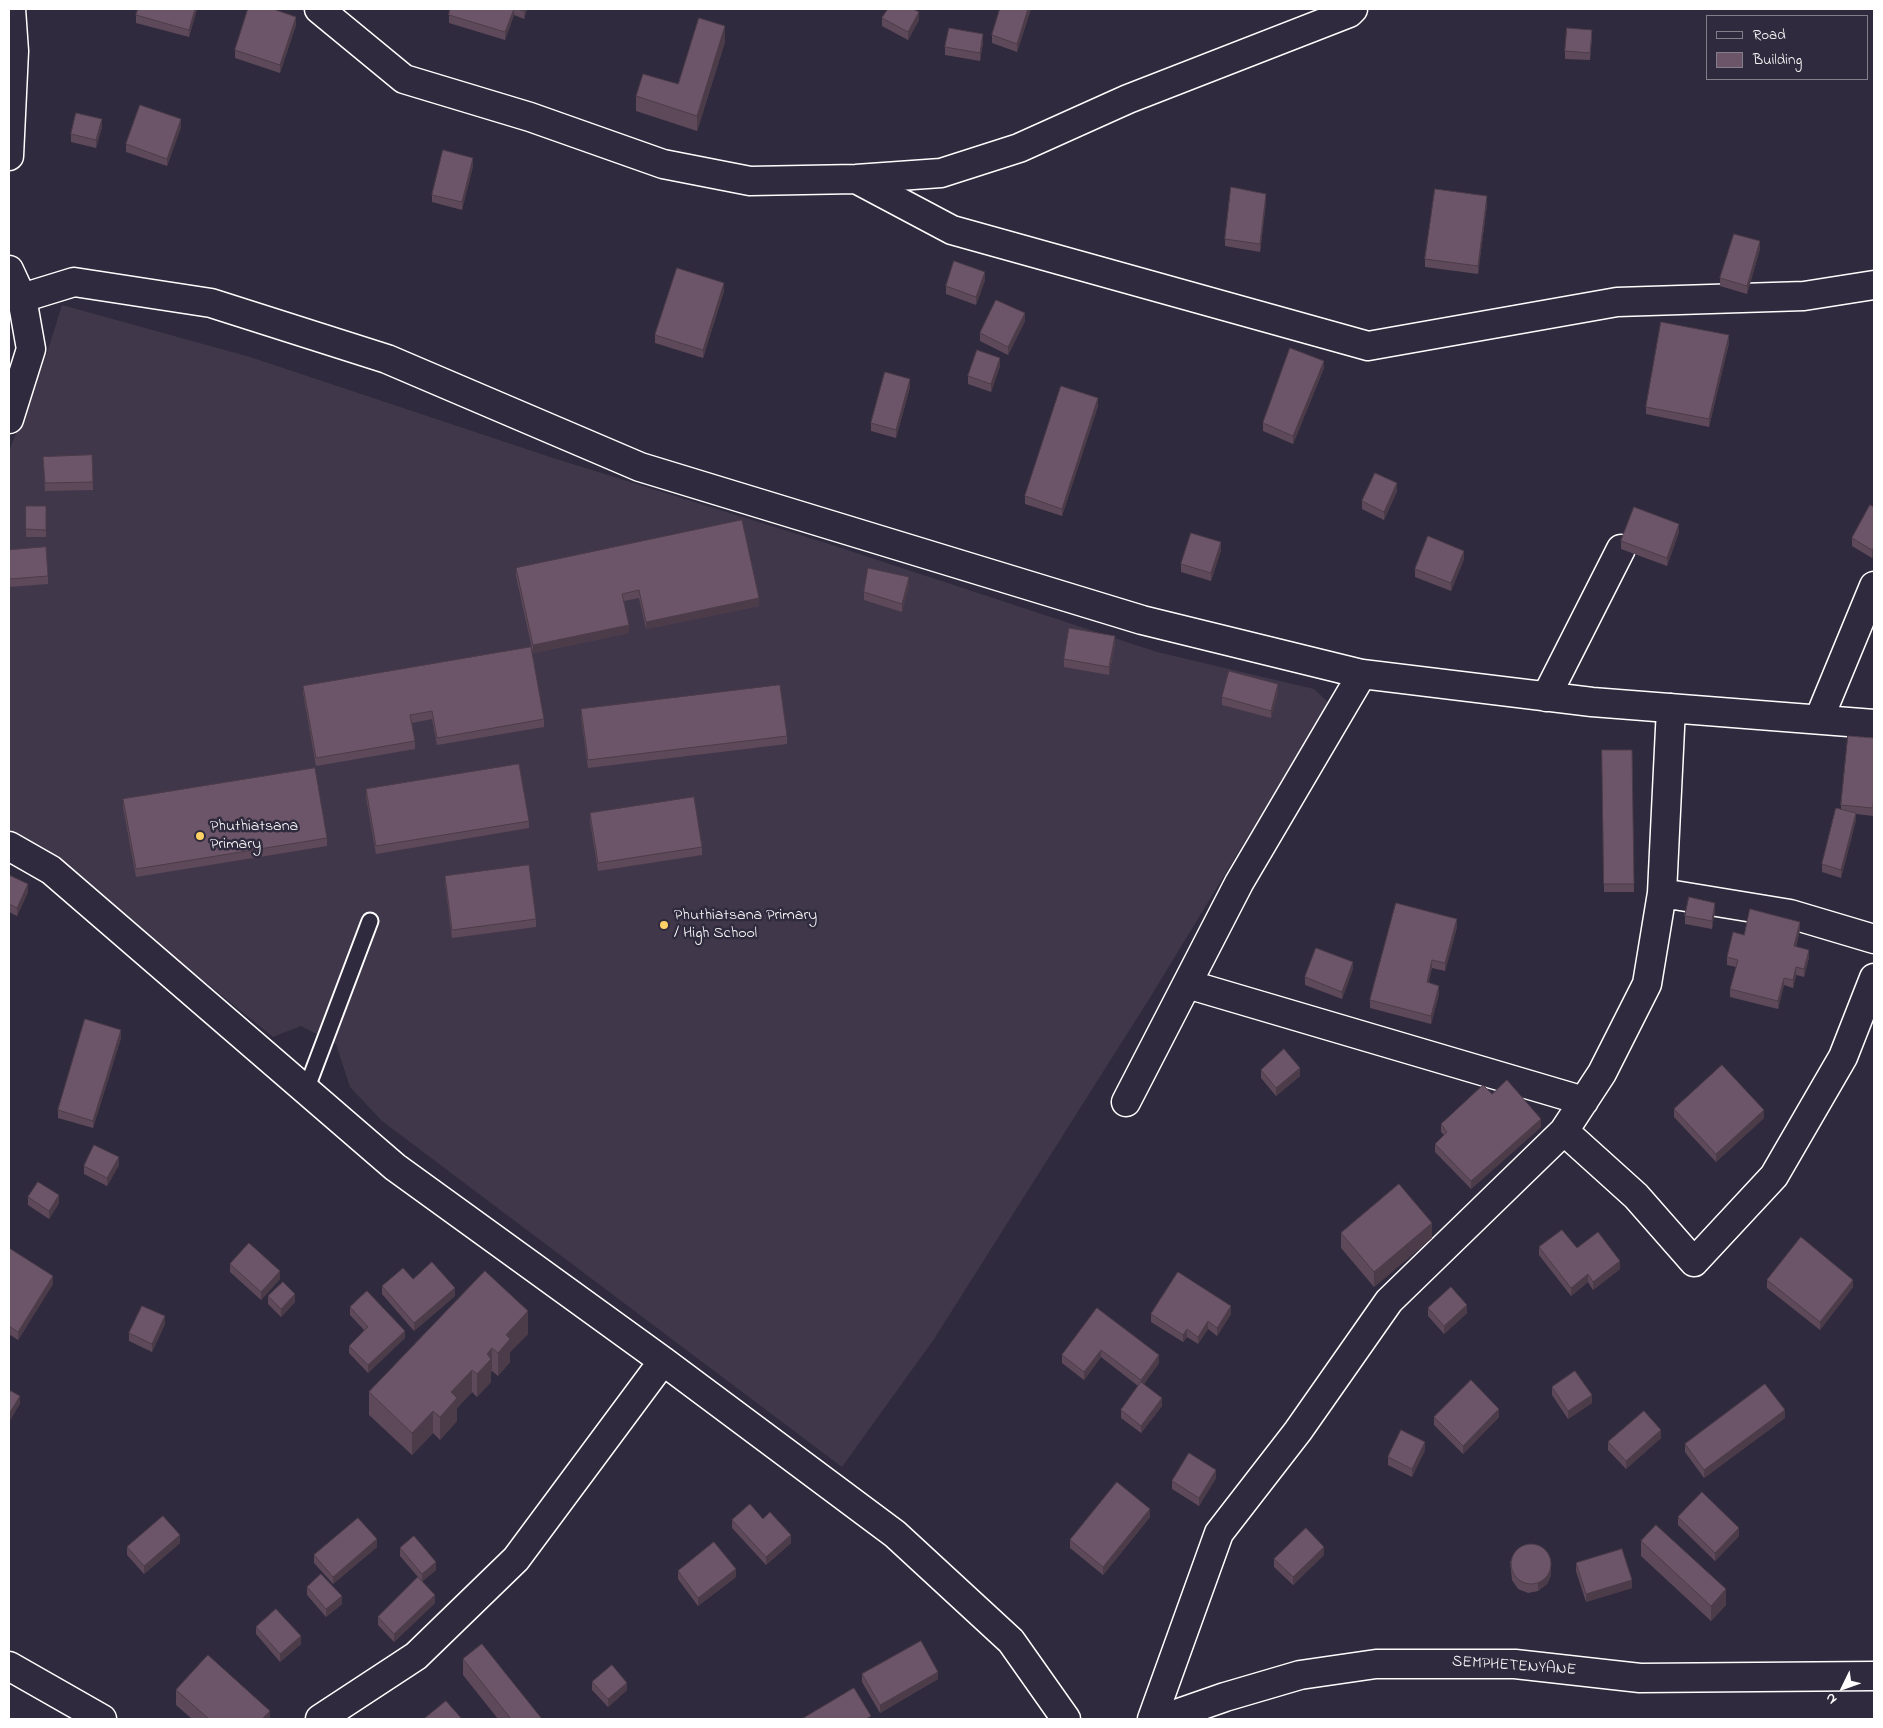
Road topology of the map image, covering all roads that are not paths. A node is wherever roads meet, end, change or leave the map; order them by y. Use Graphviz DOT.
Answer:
graph roads {
  1 [pos="11,9"];
  2 [pos="319,9"];
  3 [pos="1353,9"];
  4 [pos="9,156"];
  5 [pos="856,179"];
  6 [pos="9,270"];
  7 [pos="1874,285"];
  8 [pos="22,298"];
  9 [pos="20,346"];
  10 [pos="9,419"];
  11 [pos="1621,549"];
  12 [pos="1874,586"];
  13 [pos="1362,674"];
  14 [pos="1546,697"];
  15 [pos="1671,708"];
  16 [pos="1819,719"];
  17 [pos="1874,724"];
  18 [pos="9,846"];
  19 [pos="1662,893"];
  20 [pos="370,921"];
  21 [pos="1874,940"];
  22 [pos="1874,978"];
  23 [pos="1187,984"];
  24 [pos="306,1090"];
  25 [pos="1584,1101"];
  26 [pos="1126,1102"];
  27 [pos="1564,1130"];
  28 [pos="663,1361"];
  29 [pos="9,1666"];
  30 [pos="1874,1676"];
  31 [pos="102,1719"];
  32 [pos="320,1719"];
  33 [pos="1066,1719"];
  34 [pos="1152,1719"];
  35 [pos="1162,1719"];
  1 -- 4 [label="street"];
  2 -- 5 [label="street"];
  3 -- 5 [label="street"];
  5 -- 7 [label="street"];
  6 -- 8 [label="street"];
  8 -- 9 [label="street"];
  8 -- 13 [label="street"];
  9 -- 10 [label="street"];
  11 -- 14 [label="street"];
  12 -- 16 [label="street"];
  13 -- 14 [label="street"];
  13 -- 23 [label="street"];
  14 -- 15 [label="street"];
  15 -- 16 [label="street"];
  15 -- 19 [label="street"];
  16 -- 17 [label="street"];
  18 -- 24 [label="street"];
  19 -- 21 [label="street"];
  19 -- 25 [label="street"];
  20 -- 24 [label="lane"];
  22 -- 27 [label="street"];
  23 -- 25 [label="street"];
  23 -- 26 [label="street"];
  24 -- 28 [label="street"];
  25 -- 27 [label="street"];
  27 -- 34 [label="street"];
  28 -- 32 [label="street"];
  28 -- 33 [label="street"];
  29 -- 31 [label="street"];
  30 -- 35 [label="street, SEMPHETENYANE"];
}
